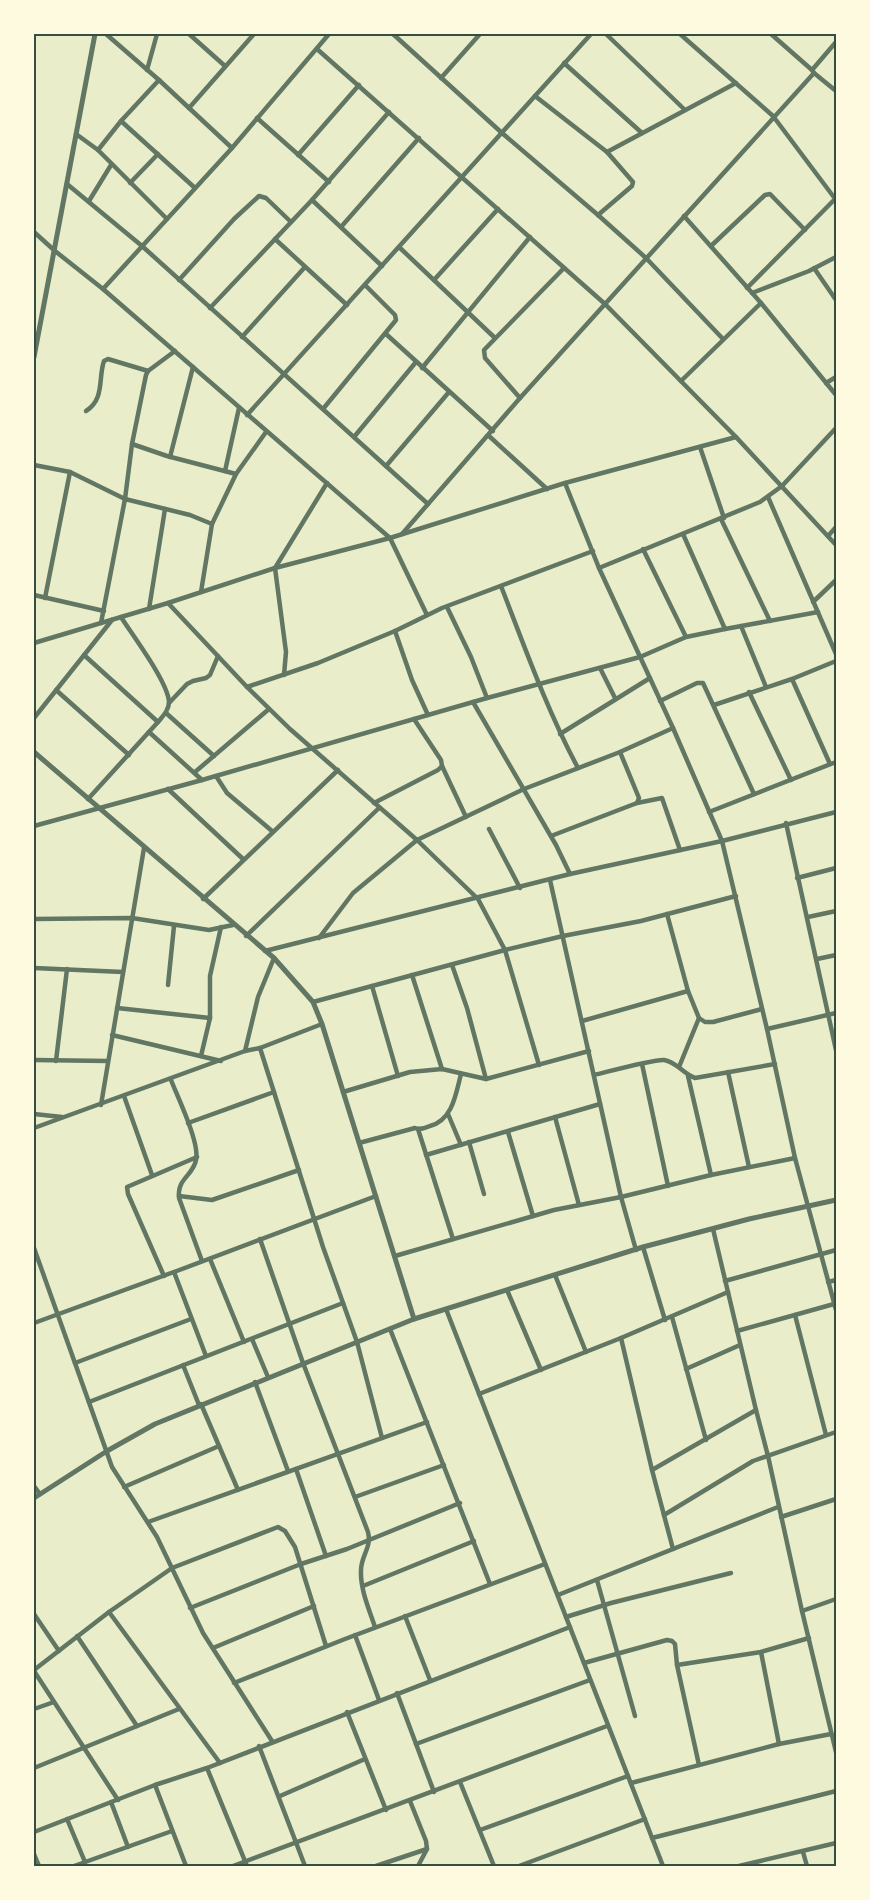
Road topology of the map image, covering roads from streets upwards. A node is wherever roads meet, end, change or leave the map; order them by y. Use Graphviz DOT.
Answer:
graph roads {
  1 [pos="95,34"];
  2 [pos="106,34"];
  3 [pos="157,34"];
  4 [pos="190,34"];
  5 [pos="254,34"];
  6 [pos="329,34"];
  7 [pos="393,34"];
  8 [pos="480,34"];
  9 [pos="591,34"];
  10 [pos="606,34"];
  11 [pos="680,34"];
  12 [pos="775,35"];
  13 [pos="836,42"];
  14 [pos="316,49"];
  15 [pos="564,64"];
  16 [pos="226,66"];
  17 [pos="147,70"];
  18 [pos="813,71"];
  19 [pos="441,78"];
  20 [pos="159,80"];
  21 [pos="736,83"];
  22 [pos="359,85"];
  23 [pos="836,91"];
  24 [pos="535,96"];
  25 [pos="189,108"];
  26 [pos="685,110"];
  27 [pos="390,112"];
  28 [pos="773,116"];
  29 [pos="257,118"];
  30 [pos="121,121"];
  31 [pos="502,133"];
  32 [pos="76,134"];
  33 [pos="642,134"];
  34 [pos="419,138"];
  35 [pos="232,148"];
  36 [pos="98,150"];
  37 [pos="607,152"];
  38 [pos="158,154"];
  39 [pos="298,155"];
  40 [pos="111,165"];
  41 [pos="462,177"];
  42 [pos="329,182"];
  43 [pos="130,183"];
  44 [pos="67,184"];
  45 [pos="196,188"];
  46 [pos="836,199"];
  47 [pos="312,200"];
  48 [pos="89,201"];
  49 [pos="498,209"];
  50 [pos="598,215"];
  51 [pos="684,216"];
  52 [pos="167,219"];
  53 [pos="291,222"];
  54 [pos="341,227"];
  55 [pos="804,230"];
  56 [pos="34,232"];
  57 [pos="530,238"];
  58 [pos="275,239"];
  59 [pos="142,246"];
  60 [pos="711,246"];
  61 [pos="399,247"];
  62 [pos="55,251"];
  63 [pos="836,257"];
  64 [pos="646,258"];
  65 [pos="305,266"];
  66 [pos="382,266"];
  67 [pos="564,268"];
  68 [pos="814,268"];
  69 [pos="179,280"];
  70 [pos="434,280"];
  71 [pos="365,285"];
  72 [pos="747,288"];
  73 [pos="103,289"];
  74 [pos="752,293"];
  75 [pos="836,300"];
  76 [pos="761,303"];
  77 [pos="605,304"];
  78 [pos="347,305"];
  79 [pos="210,308"];
  80 [pos="468,313"];
  81 [pos="386,334"];
  82 [pos="242,337"];
  83 [pos="495,338"];
  84 [pos="722,339"];
  85 [pos="175,351"];
  86 [pos="34,357"];
  87 [pos="416,362"];
  88 [pos="193,367"];
  89 [pos="422,368"];
  90 [pos="148,371"];
  91 [pos="284,375"];
  92 [pos="836,377"];
  93 [pos="681,381"];
  94 [pos="826,383"];
  95 [pos="449,392"];
  96 [pos="836,395"];
  97 [pos="520,398"];
  98 [pos="239,408"];
  99 [pos="323,409"];
  100 [pos="86,411"];
  101 [pos="247,415"];
  102 [pos="836,428"];
  103 [pos="493,431"];
  104 [pos="266,432"];
  105 [pos="489,436"];
  106 [pos="354,437"];
  107 [pos="736,437"];
  108 [pos="132,444"];
  109 [pos="700,447"];
  110 [pos="170,457"];
  111 [pos="34,465"];
  112 [pos="386,466"];
  113 [pos="224,471"];
  114 [pos="70,472"];
  115 [pos="236,474"];
  116 [pos="327,483"];
  117 [pos="565,484"];
  118 [pos="782,486"];
  119 [pos="547,489"];
  120 [pos="768,497"];
  121 [pos="125,499"];
  122 [pos="428,504"];
  123 [pos="165,509"];
  124 [pos="723,519"];
  125 [pos="212,524"];
  126 [pos="836,527"];
  127 [pos="683,534"];
  128 [pos="401,535"];
  129 [pos="828,536"];
  130 [pos="390,538"];
  131 [pos="836,545"];
  132 [pos="643,550"];
  133 [pos="593,551"];
  134 [pos="275,568"];
  135 [pos="599,568"];
  136 [pos="836,580"];
  137 [pos="501,586"];
  138 [pos="201,592"];
  139 [pos="34,595"];
  140 [pos="45,598"];
  141 [pos="814,602"];
  142 [pos="168,603"];
  143 [pos="446,607"];
  144 [pos="149,609"];
  145 [pos="104,611"];
  146 [pos="818,612"];
  147 [pos="427,615"];
  148 [pos="121,617"];
  149 [pos="112,620"];
  150 [pos="770,621"];
  151 [pos="101,623"];
  152 [pos="741,626"];
  153 [pos="725,629"];
  154 [pos="395,631"];
  155 [pos="686,638"];
  156 [pos="34,642"];
  157 [pos="834,643"];
  158 [pos="836,654"];
  159 [pos="84,655"];
  160 [pos="218,656"];
  161 [pos="640,657"];
  162 [pos="836,661"];
  163 [pos="600,668"];
  164 [pos="284,675"];
  165 [pos="650,678"];
  166 [pos="792,679"];
  167 [pos="539,685"];
  168 [pos="766,687"];
  169 [pos="247,688"];
  170 [pos="56,690"];
  171 [pos="749,692"];
  172 [pos="487,698"];
  173 [pos="615,698"];
  174 [pos="660,701"];
  175 [pos="474,702"];
  176 [pos="169,703"];
  177 [pos="714,705"];
  178 [pos="269,709"];
  179 [pos="166,713"];
  180 [pos="428,716"];
  181 [pos="34,718"];
  182 [pos="414,719"];
  183 [pos="158,722"];
  184 [pos="673,728"];
  185 [pos="149,732"];
  186 [pos="560,734"];
  187 [pos="312,749"];
  188 [pos="34,752"];
  189 [pos="620,752"];
  190 [pos="129,755"];
  191 [pos="214,756"];
  192 [pos="836,762"];
  193 [pos="830,764"];
  194 [pos="442,766"];
  195 [pos="578,768"];
  196 [pos="338,770"];
  197 [pos="195,772"];
  198 [pos="216,776"];
  199 [pos="202,780"];
  200 [pos="791,780"];
  201 [pos="168,789"];
  202 [pos="524,789"];
  203 [pos="754,794"];
  204 [pos="88,799"];
  205 [pos="374,803"];
  206 [pos="637,803"];
  207 [pos="379,808"];
  208 [pos="99,809"];
  209 [pos="709,812"];
  210 [pos="836,812"];
  211 [pos="466,817"];
  212 [pos="786,823"];
  213 [pos="34,826"];
  214 [pos="489,829"];
  215 [pos="272,831"];
  216 [pos="551,836"];
  217 [pos="417,840"];
  218 [pos="722,841"];
  219 [pos="144,848"];
  220 [pos="680,850"];
  221 [pos="244,859"];
  222 [pos="836,868"];
  223 [pos="570,874"];
  224 [pos="797,878"];
  225 [pos="550,880"];
  226 [pos="520,888"];
  227 [pos="736,896"];
  228 [pos="203,899"];
  229 [pos="478,899"];
  230 [pos="836,911"];
  231 [pos="667,914"];
  232 [pos="808,917"];
  233 [pos="132,918"];
  234 [pos="34,919"];
  235 [pos="234,925"];
  236 [pos="174,926"];
  237 [pos="221,928"];
  238 [pos="246,936"];
  239 [pos="563,936"];
  240 [pos="319,938"];
  241 [pos="504,950"];
  242 [pos="265,951"];
  243 [pos="836,955"];
  244 [pos="274,958"];
  245 [pos="817,960"];
  246 [pos="452,965"];
  247 [pos="34,968"];
  248 [pos="67,969"];
  249 [pos="123,972"];
  250 [pos="412,975"];
  251 [pos="168,985"];
  252 [pos="372,986"];
  253 [pos="688,991"];
  254 [pos="313,1002"];
  255 [pos="117,1008"];
  256 [pos="762,1010"];
  257 [pos="836,1013"];
  258 [pos="829,1014"];
  259 [pos="210,1018"];
  260 [pos="699,1018"];
  261 [pos="582,1021"];
  262 [pos="322,1024"];
  263 [pos="767,1029"];
  264 [pos="112,1035"];
  265 [pos="260,1048"];
  266 [pos="836,1050"];
  267 [pos="245,1051"];
  268 [pos="589,1051"];
  269 [pos="201,1056"];
  270 [pos="34,1060"];
  271 [pos="56,1061"];
  272 [pos="108,1061"];
  273 [pos="220,1061"];
  274 [pos="642,1064"];
  275 [pos="775,1064"];
  276 [pos="539,1065"];
  277 [pos="679,1067"];
  278 [pos="442,1069"];
  279 [pos="728,1072"];
  280 [pos="461,1074"];
  281 [pos="594,1075"];
  282 [pos="398,1076"];
  283 [pos="688,1076"];
  284 [pos="486,1079"];
  285 [pos="171,1080"];
  286 [pos="274,1092"];
  287 [pos="342,1092"];
  288 [pos="124,1096"];
  289 [pos="600,1104"];
  290 [pos="101,1105"];
  291 [pos="34,1114"];
  292 [pos="448,1114"];
  293 [pos="555,1117"];
  294 [pos="64,1118"];
  295 [pos="188,1123"];
  296 [pos="34,1128"];
  297 [pos="418,1129"];
  298 [pos="508,1132"];
  299 [pos="469,1142"];
  300 [pos="359,1143"];
  301 [pos="461,1145"];
  302 [pos="426,1155"];
  303 [pos="197,1157"];
  304 [pos="795,1158"];
  305 [pos="749,1167"];
  306 [pos="299,1170"];
  307 [pos="152,1175"];
  308 [pos="711,1175"];
  309 [pos="668,1186"];
  310 [pos="484,1194"];
  311 [pos="179,1196"];
  312 [pos="376,1196"];
  313 [pos="621,1197"];
  314 [pos="836,1200"];
  315 [pos="579,1205"];
  316 [pos="807,1206"];
  317 [pos="533,1216"];
  318 [pos="314,1218"];
  319 [pos="713,1229"];
  320 [pos="260,1239"];
  321 [pos="453,1239"];
  322 [pos="643,1247"];
  323 [pos="34,1248"];
  324 [pos="636,1250"];
  325 [pos="836,1250"];
  326 [pos="395,1256"];
  327 [pos="821,1256"];
  328 [pos="210,1258"];
  329 [pos="202,1261"];
  330 [pos="174,1272"];
  331 [pos="555,1275"];
  332 [pos="164,1276"];
  333 [pos="836,1280"];
  334 [pos="725,1282"];
  335 [pos="828,1282"];
  336 [pos="507,1290"];
  337 [pos="728,1292"];
  338 [pos="343,1303"];
  339 [pos="834,1304"];
  340 [pos="446,1310"];
  341 [pos="836,1310"];
  342 [pos="58,1315"];
  343 [pos="795,1315"];
  344 [pos="672,1317"];
  345 [pos="191,1318"];
  346 [pos="414,1319"];
  347 [pos="665,1320"];
  348 [pos="34,1323"];
  349 [pos="290,1324"];
  350 [pos="390,1329"];
  351 [pos="737,1331"];
  352 [pos="621,1338"];
  353 [pos="252,1339"];
  354 [pos="244,1342"];
  355 [pos="357,1342"];
  356 [pos="740,1345"];
  357 [pos="586,1352"];
  358 [pos="206,1356"];
  359 [pos="75,1363"];
  360 [pos="303,1363"];
  361 [pos="183,1365"];
  362 [pos="686,1369"];
  363 [pos="542,1370"];
  364 [pos="268,1377"];
  365 [pos="255,1382"];
  366 [pos="479,1394"];
  367 [pos="89,1402"];
  368 [pos="200,1405"];
  369 [pos="756,1410"];
  370 [pos="427,1422"];
  371 [pos="836,1432"];
  372 [pos="826,1435"];
  373 [pos="382,1438"];
  374 [pos="706,1440"];
  375 [pos="219,1446"];
  376 [pos="107,1451"];
  377 [pos="338,1454"];
  378 [pos="768,1456"];
  379 [pos="444,1465"];
  380 [pos="296,1469"];
  381 [pos="652,1470"];
  382 [pos="288,1472"];
  383 [pos="34,1486"];
  384 [pos="124,1487"];
  385 [pos="238,1490"];
  386 [pos="40,1494"];
  387 [pos="355,1497"];
  388 [pos="34,1498"];
  389 [pos="836,1499"];
  390 [pos="460,1503"];
  391 [pos="778,1507"];
  392 [pos="664,1515"];
  393 [pos="781,1517"];
  394 [pos="148,1522"];
  395 [pos="370,1539"];
  396 [pos="474,1541"];
  397 [pos="673,1549"];
  398 [pos="326,1556"];
  399 [pos="300,1564"];
  400 [pos="545,1564"];
  401 [pos="172,1568"];
  402 [pos="731,1573"];
  403 [pos="597,1580"];
  404 [pos="490,1584"];
  405 [pos="364,1586"];
  406 [pos="558,1595"];
  407 [pos="836,1598"];
  408 [pos="604,1605"];
  409 [pos="314,1606"];
  410 [pos="190,1608"];
  411 [pos="802,1611"];
  412 [pos="109,1612"];
  413 [pos="34,1614"];
  414 [pos="405,1616"];
  415 [pos="566,1617"];
  416 [pos="375,1627"];
  417 [pos="570,1627"];
  418 [pos="355,1635"];
  419 [pos="77,1636"];
  420 [pos="810,1638"];
  421 [pos="326,1646"];
  422 [pos="213,1648"];
  423 [pos="59,1650"];
  424 [pos="761,1652"];
  425 [pos="617,1654"];
  426 [pos="584,1663"];
  427 [pos="677,1665"];
  428 [pos="34,1670"];
  429 [pos="430,1680"];
  430 [pos="590,1680"];
  431 [pos="234,1683"];
  432 [pos="397,1693"];
  433 [pos="379,1700"];
  434 [pos="54,1702"];
  435 [pos="34,1709"];
  436 [pos="179,1709"];
  437 [pos="347,1712"];
  438 [pos="635,1716"];
  439 [pos="137,1726"];
  440 [pos="607,1726"];
  441 [pos="832,1734"];
  442 [pos="835,1739"];
  443 [pos="272,1741"];
  444 [pos="416,1744"];
  445 [pos="779,1744"];
  446 [pos="260,1746"];
  447 [pos="84,1747"];
  448 [pos="836,1752"];
  449 [pos="366,1760"];
  450 [pos="220,1763"];
  451 [pos="699,1765"];
  452 [pos="34,1768"];
  453 [pos="207,1768"];
  454 [pos="628,1776"];
  455 [pos="460,1782"];
  456 [pos="631,1783"];
  457 [pos="155,1785"];
  458 [pos="836,1791"];
  459 [pos="434,1792"];
  460 [pos="280,1796"];
  461 [pos="118,1800"];
  462 [pos="410,1801"];
  463 [pos="111,1802"];
  464 [pos="386,1810"];
  465 [pos="67,1819"];
  466 [pos="645,1819"];
  467 [pos="480,1830"];
  468 [pos="172,1831"];
  469 [pos="34,1832"];
  470 [pos="652,1838"];
  471 [pos="296,1841"];
  472 [pos="836,1843"];
  473 [pos="128,1847"];
  474 [pos="427,1849"];
  475 [pos="803,1852"];
  476 [pos="34,1854"];
  477 [pos="85,1862"];
  478 [pos="246,1864"];
  479 [pos="763,1864"];
  480 [pos="39,1866"];
  481 [pos="74,1866"];
  482 [pos="186,1866"];
  483 [pos="233,1866"];
  484 [pos="305,1866"];
  485 [pos="376,1866"];
  486 [pos="418,1866"];
  487 [pos="494,1866"];
  488 [pos="519,1866"];
  489 [pos="663,1866"];
  490 [pos="739,1866"];
  491 [pos="807,1866"];
  1 -- 32 [label="street"];
  2 -- 17 [label="street"];
  3 -- 17 [label="street"];
  4 -- 16 [label="street"];
  5 -- 16 [label="street"];
  6 -- 14 [label="street"];
  7 -- 19 [label="street"];
  8 -- 19 [label="street"];
  9 -- 15 [label="street"];
  10 -- 26 [label="street"];
  11 -- 21 [label="street"];
  12 -- 18 [label="street"];
  13 -- 18 [label="street"];
  14 -- 22 [label="street"];
  14 -- 29 [label="street"];
  15 -- 24 [label="street"];
  15 -- 33 [label="street"];
  16 -- 25 [label="street"];
  17 -- 20 [label="street"];
  18 -- 23 [label="street"];
  18 -- 28 [label="street"];
  19 -- 31 [label="street"];
  20 -- 25 [label="street"];
  20 -- 30 [label="street"];
  21 -- 26 [label="street"];
  21 -- 28 [label="street"];
  22 -- 27 [label="street"];
  22 -- 39 [label="street"];
  24 -- 31 [label="street"];
  24 -- 37 [label="street"];
  25 -- 35 [label="street"];
  26 -- 33 [label="street"];
  27 -- 34 [label="street"];
  27 -- 42 [label="street"];
  28 -- 46 [label="street"];
  28 -- 51 [label="street"];
  29 -- 35 [label="street"];
  29 -- 39 [label="street"];
  30 -- 36 [label="street"];
  30 -- 38 [label="street"];
  31 -- 41 [label="street"];
  31 -- 50 [label="street"];
  32 -- 36 [label="street"];
  32 -- 44 [label="street"];
  33 -- 37 [label="street"];
  34 -- 41 [label="street"];
  34 -- 54 [label="street"];
  35 -- 45 [label="street"];
  36 -- 40 [label="street"];
  37 -- 50 [label="street"];
  38 -- 43 [label="street"];
  38 -- 45 [label="street"];
  39 -- 42 [label="street"];
  40 -- 43 [label="street"];
  40 -- 48 [label="street"];
  41 -- 49 [label="street"];
  41 -- 61 [label="street"];
  42 -- 47 [label="street"];
  43 -- 52 [label="street"];
  44 -- 48 [label="street"];
  44 -- 62 [label="street"];
  45 -- 52 [label="street"];
  46 -- 55 [label="street"];
  47 -- 53 [label="street"];
  47 -- 54 [label="street"];
  48 -- 59 [label="street"];
  49 -- 57 [label="street"];
  49 -- 70 [label="street"];
  50 -- 64 [label="street"];
  51 -- 60 [label="street"];
  51 -- 64 [label="street"];
  52 -- 59 [label="street"];
  53 -- 58 [label="street"];
  53 -- 69 [label="street"];
  54 -- 66 [label="street"];
  55 -- 60 [label="street"];
  55 -- 72 [label="street"];
  56 -- 62 [label="street"];
  57 -- 67 [label="street"];
  57 -- 80 [label="street"];
  58 -- 65 [label="street"];
  58 -- 79 [label="street"];
  59 -- 69 [label="street"];
  59 -- 73 [label="street"];
  60 -- 72 [label="street"];
  61 -- 66 [label="street"];
  61 -- 70 [label="street"];
  62 -- 73 [label="street"];
  62 -- 86 [label="street"];
  63 -- 68 [label="street"];
  64 -- 77 [label="street"];
  64 -- 84 [label="street"];
  65 -- 78 [label="street"];
  65 -- 82 [label="street"];
  66 -- 71 [label="street"];
  67 -- 77 [label="street"];
  67 -- 83 [label="street"];
  68 -- 74 [label="street"];
  68 -- 75 [label="street"];
  69 -- 79 [label="street"];
  70 -- 80 [label="street"];
  71 -- 78 [label="street"];
  71 -- 81 [label="street"];
  72 -- 74 [label="street"];
  73 -- 85 [label="street"];
  74 -- 76 [label="street"];
  76 -- 84 [label="street"];
  76 -- 94 [label="street"];
  77 -- 93 [label="street"];
  77 -- 97 [label="street"];
  78 -- 91 [label="street"];
  79 -- 82 [label="street"];
  80 -- 83 [label="street"];
  80 -- 89 [label="street"];
  81 -- 87 [label="street"];
  81 -- 99 [label="street"];
  82 -- 91 [label="street"];
  83 -- 97 [label="street"];
  84 -- 93 [label="street"];
  85 -- 88 [label="street"];
  85 -- 90 [label="street"];
  87 -- 89 [label="street"];
  87 -- 106 [label="street"];
  88 -- 98 [label="street"];
  88 -- 110 [label="street"];
  89 -- 95 [label="street"];
  90 -- 100 [label="street"];
  90 -- 108 [label="street"];
  91 -- 99 [label="street"];
  91 -- 101 [label="street"];
  92 -- 94 [label="street"];
  93 -- 107 [label="street"];
  94 -- 96 [label="street"];
  95 -- 103 [label="street"];
  95 -- 112 [label="street"];
  97 -- 103 [label="street"];
  98 -- 101 [label="street"];
  98 -- 113 [label="street"];
  99 -- 106 [label="street"];
  101 -- 104 [label="street"];
  102 -- 118 [label="street"];
  103 -- 105 [label="street"];
  104 -- 115 [label="street"];
  104 -- 116 [label="street"];
  105 -- 119 [label="street"];
  105 -- 122 [label="street"];
  106 -- 112 [label="street"];
  107 -- 109 [label="street"];
  107 -- 118 [label="street"];
  108 -- 110 [label="street"];
  108 -- 121 [label="street"];
  109 -- 117 [label="street"];
  109 -- 124 [label="street"];
  110 -- 113 [label="street"];
  111 -- 114 [label="street"];
  112 -- 122 [label="street"];
  113 -- 115 [label="street"];
  114 -- 121 [label="street"];
  114 -- 140 [label="street"];
  115 -- 125 [label="street"];
  116 -- 130 [label="street"];
  116 -- 134 [label="street"];
  117 -- 119 [label="street"];
  117 -- 133 [label="street"];
  118 -- 120 [label="street"];
  118 -- 129 [label="street"];
  119 -- 128 [label="street"];
  120 -- 124 [label="street"];
  120 -- 141 [label="street"];
  121 -- 123 [label="street"];
  121 -- 145 [label="street"];
  122 -- 128 [label="street"];
  123 -- 125 [label="street"];
  123 -- 144 [label="street"];
  124 -- 127 [label="street"];
  124 -- 150 [label="street"];
  125 -- 138 [label="street"];
  126 -- 129 [label="street"];
  127 -- 132 [label="street"];
  127 -- 153 [label="street"];
  128 -- 130 [label="street"];
  129 -- 131 [label="street"];
  130 -- 134 [label="street"];
  130 -- 147 [label="street"];
  132 -- 135 [label="street"];
  132 -- 155 [label="street"];
  133 -- 135 [label="street"];
  133 -- 137 [label="street"];
  134 -- 138 [label="street"];
  134 -- 164 [label="street"];
  135 -- 161 [label="street"];
  136 -- 141 [label="street"];
  137 -- 143 [label="street"];
  137 -- 167 [label="street"];
  138 -- 142 [label="street"];
  139 -- 140 [label="street"];
  140 -- 145 [label="street"];
  141 -- 146 [label="street"];
  142 -- 144 [label="street"];
  142 -- 160 [label="street"];
  143 -- 147 [label="street"];
  143 -- 172 [label="street"];
  144 -- 148 [label="street"];
  145 -- 151 [label="street"];
  146 -- 150 [label="street"];
  146 -- 157 [label="street"];
  147 -- 154 [label="street"];
  148 -- 149 [label="street"];
  148 -- 176 [label="street"];
  149 -- 151 [label="street"];
  149 -- 159 [label="street"];
  150 -- 152 [label="street"];
  151 -- 156 [label="street"];
  152 -- 153 [label="street"];
  152 -- 168 [label="street"];
  153 -- 155 [label="street"];
  154 -- 164 [label="street"];
  154 -- 180 [label="street"];
  155 -- 161 [label="street"];
  157 -- 158 [label="street"];
  159 -- 170 [label="street"];
  159 -- 183 [label="street"];
  160 -- 169 [label="street"];
  160 -- 176 [label="street"];
  161 -- 163 [label="street"];
  161 -- 165 [label="street"];
  162 -- 166 [label="street"];
  163 -- 167 [label="street"];
  163 -- 173 [label="street"];
  164 -- 169 [label="street"];
  165 -- 173 [label="street"];
  165 -- 174 [label="street"];
  166 -- 168 [label="street"];
  166 -- 193 [label="street"];
  167 -- 172 [label="street"];
  167 -- 186 [label="street"];
  168 -- 171 [label="street"];
  169 -- 178 [label="street"];
  170 -- 181 [label="street"];
  170 -- 190 [label="street"];
  171 -- 177 [label="street"];
  171 -- 200 [label="street"];
  172 -- 175 [label="street"];
  173 -- 186 [label="street"];
  174 -- 177 [label="street"];
  174 -- 184 [label="street"];
  175 -- 180 [label="street"];
  175 -- 202 [label="street"];
  176 -- 179 [label="street"];
  177 -- 203 [label="street"];
  178 -- 187 [label="street"];
  178 -- 191 [label="street"];
  179 -- 183 [label="street"];
  179 -- 191 [label="street"];
  180 -- 182 [label="street"];
  182 -- 187 [label="street"];
  182 -- 194 [label="street"];
  183 -- 185 [label="street"];
  184 -- 189 [label="street"];
  184 -- 209 [label="street"];
  185 -- 190 [label="street"];
  185 -- 197 [label="street"];
  186 -- 195 [label="street"];
  187 -- 196 [label="street"];
  187 -- 198 [label="street"];
  188 -- 204 [label="street"];
  189 -- 195 [label="street"];
  189 -- 206 [label="street"];
  190 -- 204 [label="street"];
  191 -- 197 [label="street"];
  192 -- 193 [label="street"];
  193 -- 200 [label="street"];
  194 -- 205 [label="street"];
  194 -- 211 [label="street"];
  195 -- 202 [label="street"];
  196 -- 205 [label="street"];
  196 -- 215 [label="street"];
  197 -- 199 [label="street"];
  198 -- 199 [label="street"];
  198 -- 215 [label="street"];
  199 -- 201 [label="street"];
  200 -- 203 [label="street"];
  201 -- 208 [label="street"];
  201 -- 221 [label="street"];
  202 -- 211 [label="street"];
  202 -- 216 [label="street"];
  203 -- 209 [label="street"];
  204 -- 208 [label="street"];
  205 -- 207 [label="street"];
  206 -- 216 [label="street"];
  206 -- 220 [label="street"];
  207 -- 217 [label="street"];
  207 -- 238 [label="street"];
  208 -- 213 [label="street"];
  208 -- 219 [label="street"];
  209 -- 218 [label="street"];
  210 -- 212 [label="street"];
  211 -- 217 [label="street"];
  212 -- 218 [label="street"];
  212 -- 224 [label="street"];
  214 -- 226 [label="street"];
  215 -- 221 [label="street"];
  216 -- 223 [label="street"];
  217 -- 229 [label="street"];
  217 -- 240 [label="street"];
  218 -- 220 [label="street"];
  218 -- 227 [label="street"];
  219 -- 228 [label="street"];
  219 -- 233 [label="street"];
  220 -- 223 [label="street"];
  221 -- 228 [label="street"];
  222 -- 224 [label="street"];
  223 -- 225 [label="street"];
  224 -- 232 [label="street"];
  225 -- 226 [label="street"];
  225 -- 239 [label="street"];
  226 -- 229 [label="street"];
  227 -- 231 [label="street"];
  227 -- 256 [label="street"];
  228 -- 235 [label="street"];
  229 -- 240 [label="street"];
  229 -- 241 [label="street"];
  230 -- 232 [label="street"];
  231 -- 239 [label="street"];
  231 -- 253 [label="street"];
  232 -- 245 [label="street"];
  233 -- 234 [label="street"];
  233 -- 236 [label="street"];
  233 -- 249 [label="street"];
  235 -- 237 [label="street"];
  235 -- 238 [label="street"];
  236 -- 237 [label="street"];
  236 -- 251 [label="street"];
  237 -- 259 [label="street"];
  238 -- 242 [label="street"];
  239 -- 241 [label="street"];
  239 -- 261 [label="street"];
  240 -- 242 [label="street"];
  241 -- 246 [label="street"];
  241 -- 276 [label="street"];
  242 -- 244 [label="street"];
  243 -- 245 [label="street"];
  244 -- 254 [label="street"];
  244 -- 267 [label="street"];
  245 -- 258 [label="street"];
  246 -- 250 [label="street"];
  246 -- 284 [label="street"];
  247 -- 248 [label="street"];
  248 -- 249 [label="street"];
  248 -- 271 [label="street"];
  249 -- 255 [label="street"];
  250 -- 252 [label="street"];
  250 -- 278 [label="street"];
  252 -- 254 [label="street"];
  252 -- 282 [label="street"];
  253 -- 260 [label="street"];
  253 -- 261 [label="street"];
  254 -- 262 [label="street"];
  255 -- 259 [label="street"];
  255 -- 264 [label="street"];
  256 -- 260 [label="street"];
  256 -- 263 [label="street"];
  257 -- 258 [label="street"];
  258 -- 263 [label="street"];
  258 -- 266 [label="street"];
  259 -- 269 [label="street"];
  260 -- 277 [label="street"];
  261 -- 268 [label="street"];
  262 -- 265 [label="street"];
  262 -- 287 [label="street"];
  263 -- 275 [label="street"];
  264 -- 269 [label="street"];
  264 -- 272 [label="street"];
  265 -- 267 [label="street"];
  265 -- 286 [label="street"];
  267 -- 273 [label="street"];
  268 -- 276 [label="street"];
  268 -- 281 [label="street"];
  269 -- 273 [label="street"];
  270 -- 271 [label="street"];
  271 -- 272 [label="street"];
  272 -- 290 [label="street"];
  273 -- 285 [label="street"];
  274 -- 277 [label="street"];
  274 -- 281 [label="street"];
  274 -- 309 [label="street"];
  275 -- 279 [label="street"];
  275 -- 304 [label="street"];
  276 -- 284 [label="street"];
  277 -- 283 [label="street"];
  278 -- 280 [label="street"];
  278 -- 282 [label="street"];
  279 -- 283 [label="street"];
  279 -- 305 [label="street"];
  280 -- 284 [label="street"];
  280 -- 292 [label="street"];
  281 -- 289 [label="street"];
  282 -- 287 [label="street"];
  283 -- 308 [label="street"];
  285 -- 288 [label="street"];
  285 -- 295 [label="street"];
  286 -- 295 [label="street"];
  286 -- 306 [label="street"];
  287 -- 300 [label="street"];
  288 -- 290 [label="street"];
  288 -- 307 [label="street"];
  289 -- 293 [label="street"];
  289 -- 313 [label="street"];
  290 -- 294 [label="street"];
  291 -- 294 [label="street"];
  292 -- 297 [label="street"];
  292 -- 301 [label="street"];
  293 -- 298 [label="street"];
  293 -- 315 [label="street"];
  294 -- 296 [label="street"];
  295 -- 303 [label="street"];
  297 -- 300 [label="street"];
  297 -- 302 [label="street"];
  298 -- 299 [label="street"];
  298 -- 317 [label="street"];
  299 -- 301 [label="street"];
  299 -- 310 [label="street"];
  300 -- 312 [label="street"];
  301 -- 302 [label="street"];
  302 -- 321 [label="street"];
  303 -- 307 [label="street"];
  303 -- 311 [label="street"];
  304 -- 305 [label="street"];
  304 -- 316 [label="street"];
  305 -- 308 [label="street"];
  306 -- 311 [label="street"];
  306 -- 318 [label="street"];
  307 -- 332 [label="street"];
  308 -- 309 [label="street"];
  309 -- 313 [label="street"];
  311 -- 329 [label="street"];
  312 -- 318 [label="street"];
  312 -- 326 [label="street"];
  313 -- 315 [label="street"];
  313 -- 324 [label="street"];
  314 -- 316 [label="street"];
  315 -- 317 [label="street"];
  316 -- 319 [label="street"];
  316 -- 327 [label="street"];
  317 -- 321 [label="street"];
  318 -- 320 [label="street"];
  318 -- 338 [label="street"];
  319 -- 322 [label="street"];
  319 -- 334 [label="street"];
  320 -- 328 [label="street"];
  320 -- 349 [label="street"];
  321 -- 326 [label="street"];
  322 -- 324 [label="street"];
  322 -- 347 [label="street"];
  323 -- 342 [label="street"];
  324 -- 331 [label="street"];
  325 -- 327 [label="street"];
  326 -- 346 [label="street"];
  327 -- 334 [label="street"];
  327 -- 335 [label="street"];
  328 -- 329 [label="street"];
  328 -- 354 [label="street"];
  329 -- 330 [label="street"];
  330 -- 332 [label="street"];
  330 -- 345 [label="street"];
  331 -- 336 [label="street"];
  331 -- 357 [label="street"];
  332 -- 342 [label="street"];
  333 -- 335 [label="street"];
  334 -- 337 [label="street"];
  335 -- 339 [label="street"];
  336 -- 340 [label="street"];
  336 -- 363 [label="street"];
  337 -- 344 [label="street"];
  337 -- 351 [label="street"];
  338 -- 349 [label="street"];
  338 -- 355 [label="street"];
  339 -- 341 [label="street"];
  339 -- 343 [label="street"];
  340 -- 346 [label="street"];
  340 -- 366 [label="street"];
  342 -- 348 [label="street"];
  342 -- 359 [label="street"];
  343 -- 351 [label="street"];
  343 -- 372 [label="street"];
  344 -- 347 [label="street"];
  344 -- 362 [label="street"];
  345 -- 358 [label="street"];
  345 -- 359 [label="street"];
  346 -- 350 [label="street"];
  347 -- 352 [label="street"];
  349 -- 353 [label="street"];
  349 -- 360 [label="street"];
  350 -- 355 [label="street"];
  350 -- 370 [label="street"];
  351 -- 356 [label="street"];
  352 -- 357 [label="street"];
  352 -- 381 [label="street"];
  353 -- 354 [label="street"];
  353 -- 364 [label="street"];
  354 -- 358 [label="street"];
  355 -- 360 [label="street"];
  355 -- 373 [label="street"];
  356 -- 362 [label="street"];
  356 -- 369 [label="street"];
  357 -- 363 [label="street"];
  358 -- 361 [label="street"];
  359 -- 367 [label="street"];
  360 -- 364 [label="street"];
  360 -- 377 [label="street"];
  361 -- 367 [label="street"];
  361 -- 368 [label="street"];
  362 -- 374 [label="street"];
  363 -- 366 [label="street"];
  364 -- 365 [label="street"];
  365 -- 368 [label="street"];
  365 -- 382 [label="street"];
  366 -- 400 [label="street"];
  367 -- 376 [label="street"];
  368 -- 375 [label="street"];
  368 -- 376 [label="street"];
  369 -- 374 [label="street"];
  369 -- 378 [label="street"];
  370 -- 373 [label="street"];
  370 -- 379 [label="street"];
  371 -- 372 [label="street"];
  372 -- 378 [label="street"];
  373 -- 377 [label="street"];
  374 -- 381 [label="street"];
  375 -- 384 [label="street"];
  375 -- 385 [label="street"];
  376 -- 384 [label="street"];
  376 -- 386 [label="street"];
  377 -- 380 [label="street"];
  377 -- 387 [label="street"];
  378 -- 391 [label="street"];
  378 -- 392 [label="street"];
  379 -- 387 [label="street"];
  379 -- 390 [label="street"];
  380 -- 382 [label="street"];
  380 -- 398 [label="street"];
  381 -- 392 [label="street"];
  382 -- 385 [label="street"];
  383 -- 386 [label="street"];
  384 -- 394 [label="street"];
  385 -- 394 [label="street"];
  386 -- 388 [label="street"];
  387 -- 395 [label="street"];
  389 -- 393 [label="street"];
  390 -- 395 [label="street"];
  390 -- 396 [label="street"];
  391 -- 393 [label="street"];
  391 -- 397 [label="street"];
  392 -- 397 [label="street"];
  393 -- 411 [label="street"];
  394 -- 401 [label="street"];
  395 -- 398 [label="street"];
  395 -- 405 [label="street"];
  396 -- 404 [label="street"];
  396 -- 405 [label="street"];
  397 -- 403 [label="street"];
  398 -- 399 [label="street"];
  399 -- 401 [label="street"];
  399 -- 409 [label="street"];
  399 -- 410 [label="street"];
  400 -- 404 [label="street"];
  400 -- 406 [label="street"];
  401 -- 410 [label="street"];
  401 -- 412 [label="street"];
  402 -- 408 [label="street"];
  403 -- 406 [label="street"];
  403 -- 408 [label="street"];
  404 -- 414 [label="street"];
  405 -- 416 [label="street"];
  406 -- 415 [label="street"];
  407 -- 411 [label="street"];
  408 -- 415 [label="street"];
  408 -- 425 [label="street"];
  409 -- 421 [label="street"];
  409 -- 422 [label="street"];
  410 -- 422 [label="street"];
  411 -- 420 [label="street"];
  412 -- 419 [label="street"];
  412 -- 436 [label="street"];
  413 -- 423 [label="street"];
  414 -- 416 [label="street"];
  414 -- 429 [label="street"];
  415 -- 417 [label="street"];
  416 -- 418 [label="street"];
  417 -- 426 [label="street"];
  417 -- 429 [label="street"];
  418 -- 421 [label="street"];
  418 -- 433 [label="street"];
  419 -- 423 [label="street"];
  419 -- 439 [label="street"];
  420 -- 424 [label="street"];
  420 -- 441 [label="street"];
  421 -- 431 [label="street"];
  422 -- 431 [label="street"];
  423 -- 428 [label="street"];
  424 -- 427 [label="street"];
  424 -- 445 [label="street"];
  425 -- 426 [label="street"];
  425 -- 427 [label="street"];
  425 -- 438 [label="street"];
  426 -- 430 [label="street"];
  427 -- 451 [label="street"];
  428 -- 434 [label="street"];
  429 -- 432 [label="street"];
  430 -- 440 [label="street"];
  430 -- 444 [label="street"];
  431 -- 443 [label="street"];
  432 -- 433 [label="street"];
  432 -- 444 [label="street"];
  433 -- 437 [label="street"];
  434 -- 435 [label="street"];
  434 -- 447 [label="street"];
  436 -- 439 [label="street"];
  436 -- 450 [label="street"];
  437 -- 443 [label="street"];
  437 -- 449 [label="street"];
  439 -- 447 [label="street"];
  440 -- 454 [label="street"];
  440 -- 455 [label="street"];
  441 -- 442 [label="street"];
  441 -- 445 [label="street"];
  442 -- 448 [label="street"];
  443 -- 446 [label="street"];
  444 -- 459 [label="street"];
  445 -- 451 [label="street"];
  446 -- 450 [label="street"];
  446 -- 460 [label="street"];
  447 -- 452 [label="street"];
  447 -- 461 [label="street"];
  449 -- 460 [label="street"];
  449 -- 464 [label="street"];
  450 -- 453 [label="street"];
  451 -- 456 [label="street"];
  453 -- 457 [label="street"];
  453 -- 478 [label="street"];
  454 -- 456 [label="street"];
  454 -- 467 [label="street"];
  455 -- 459 [label="street"];
  455 -- 467 [label="street"];
  456 -- 466 [label="street"];
  457 -- 461 [label="street"];
  457 -- 468 [label="street"];
  458 -- 470 [label="street"];
  459 -- 462 [label="street"];
  460 -- 471 [label="street"];
  461 -- 463 [label="street"];
  462 -- 464 [label="street"];
  462 -- 474 [label="street"];
  463 -- 465 [label="street"];
  463 -- 473 [label="street"];
  464 -- 471 [label="street"];
  465 -- 469 [label="street"];
  465 -- 477 [label="street"];
  466 -- 470 [label="street"];
  466 -- 488 [label="street"];
  467 -- 487 [label="street"];
  468 -- 473 [label="street"];
  468 -- 482 [label="street"];
  470 -- 489 [label="street"];
  471 -- 478 [label="street"];
  471 -- 484 [label="street"];
  472 -- 475 [label="street"];
  473 -- 477 [label="street"];
  474 -- 485 [label="street"];
  474 -- 486 [label="street"];
  475 -- 479 [label="street"];
  475 -- 491 [label="street"];
  476 -- 480 [label="street"];
  477 -- 481 [label="street"];
  478 -- 483 [label="street"];
  479 -- 490 [label="street"];
}
